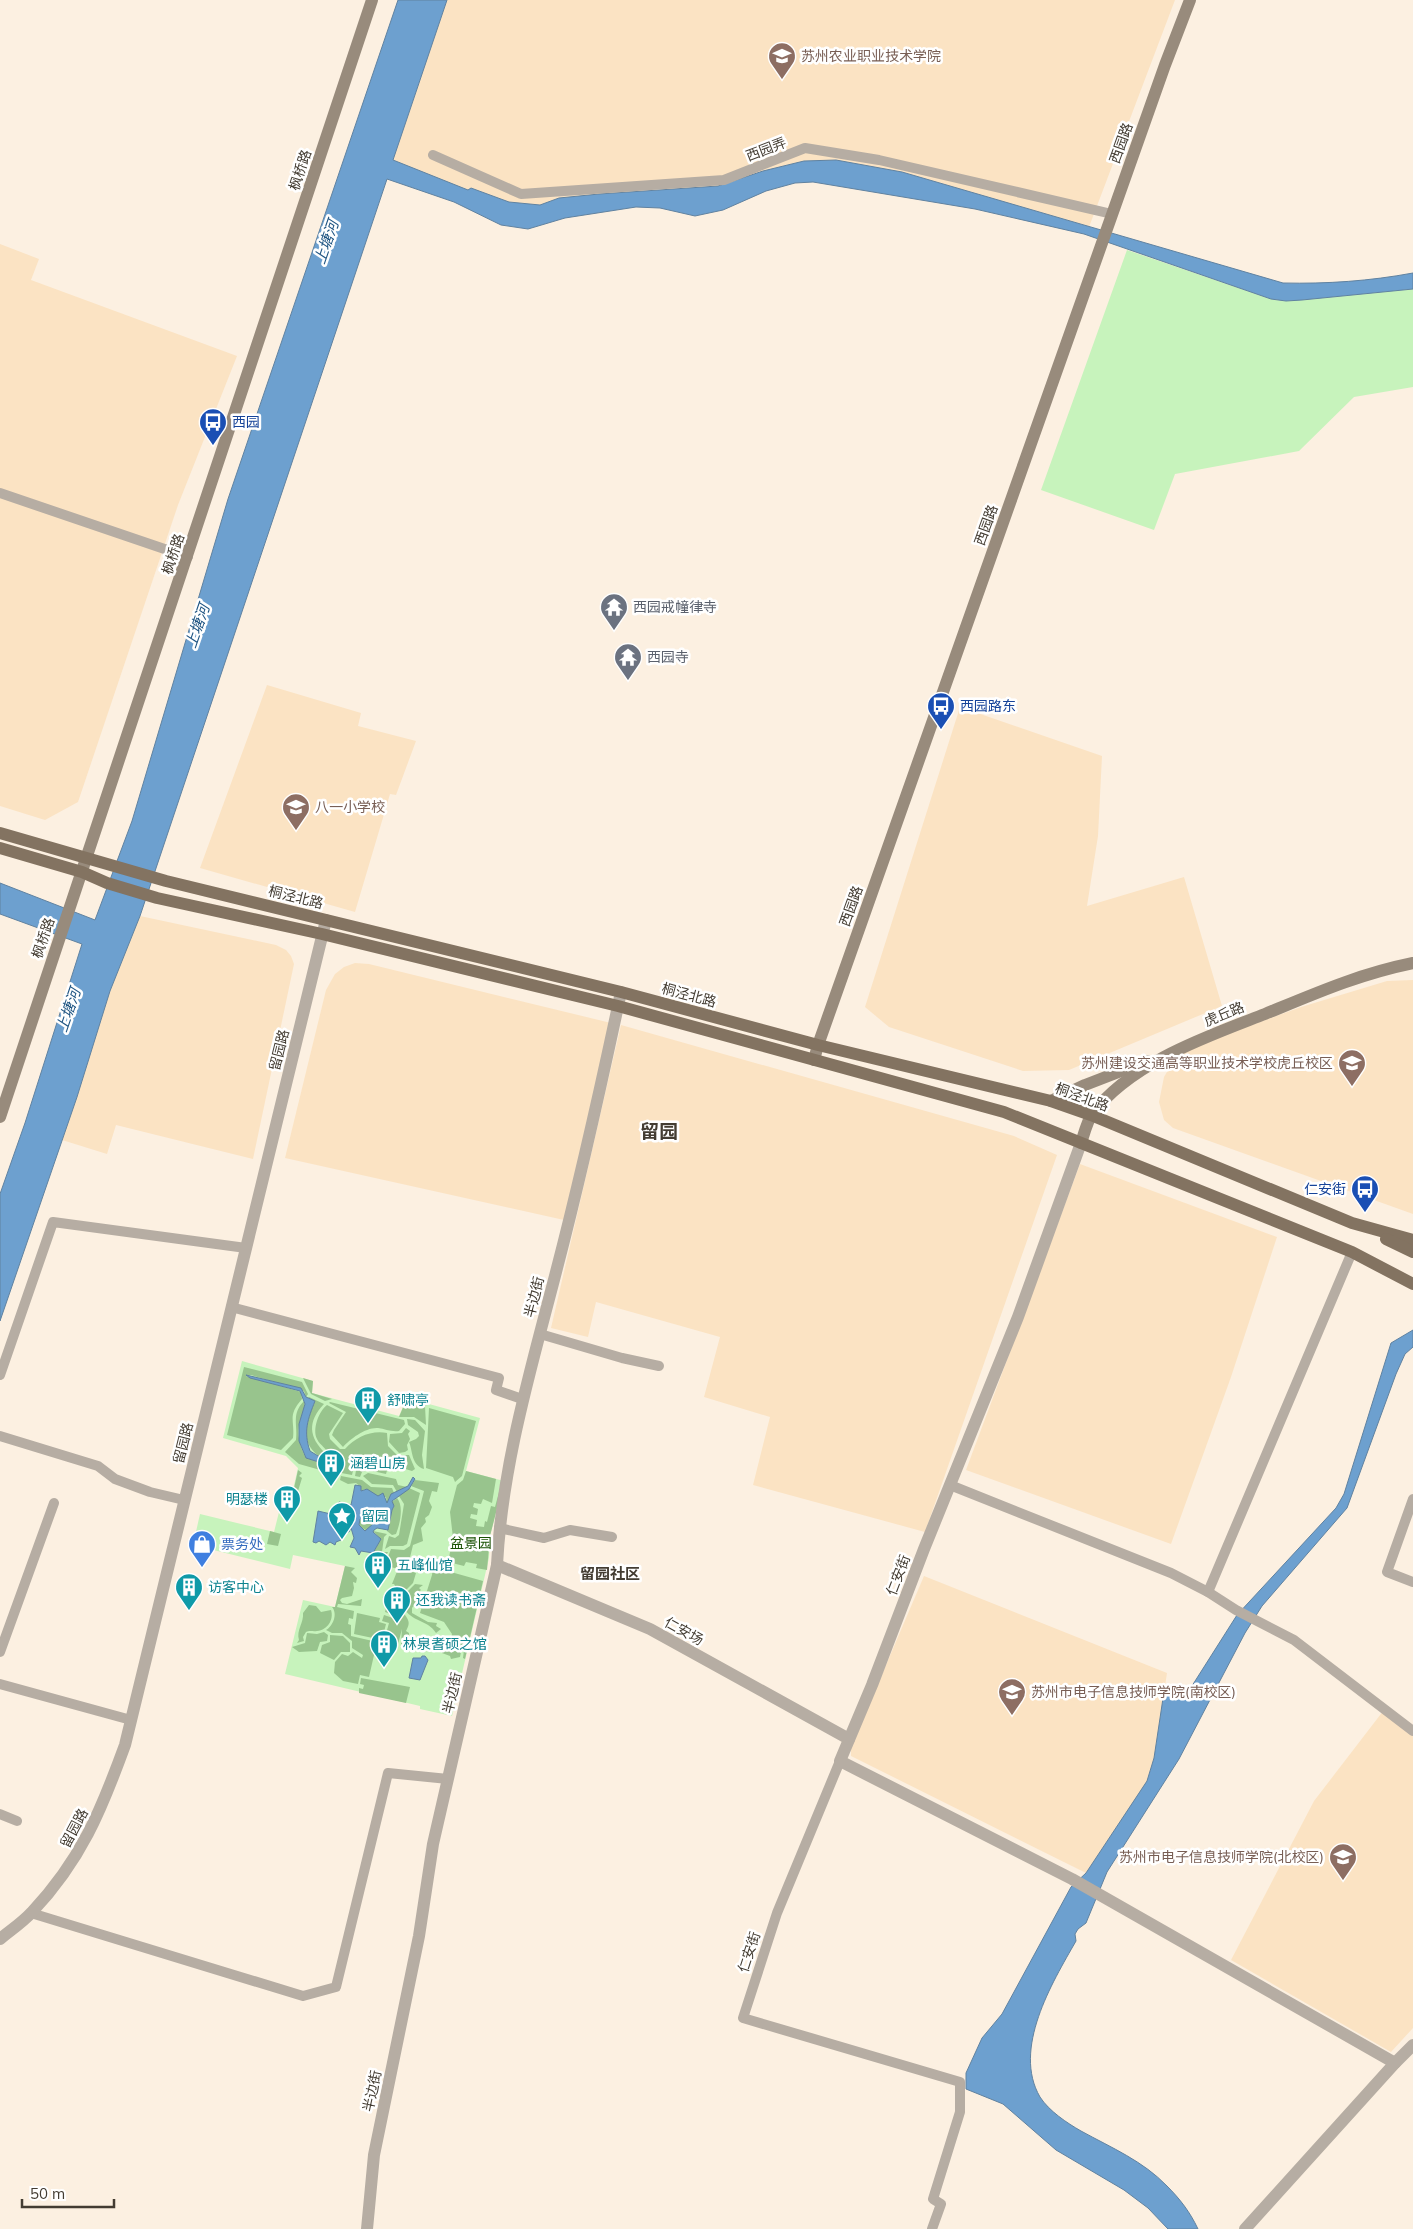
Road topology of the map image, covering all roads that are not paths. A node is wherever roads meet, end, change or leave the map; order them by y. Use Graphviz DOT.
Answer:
graph roads {
  1 [pos="372,0"];
  2 [pos="1190,0"];
  3 [pos="433,155"];
  4 [pos="1112,214"];
  5 [pos="0,493"];
  6 [pos="188,557"];
  7 [pos="0,834"];
  8 [pos="0,848"];
  9 [pos="87,859"];
  10 [pos="82,872"];
  11 [pos="326,920"];
  12 [pos="322,934"];
  13 [pos="1413,964"];
  14 [pos="621,992"];
  15 [pos="618,1006"];
  16 [pos="818,1044"];
  17 [pos="1178,1049"];
  18 [pos="814,1060"];
  19 [pos="1052,1102"];
  20 [pos="1091,1116"];
  21 [pos="0,1117"];
  22 [pos="1080,1142"];
  23 [pos="1357,1225"];
  24 [pos="1413,1240"];
  25 [pos="246,1248"];
  26 [pos="1352,1252"];
  27 [pos="1413,1252"];
  28 [pos="1413,1274"];
  29 [pos="1413,1284"];
  30 [pos="232,1307"];
  31 [pos="540,1334"];
  32 [pos="659,1366"];
  33 [pos="0,1375"];
  34 [pos="522,1399"];
  35 [pos="0,1436"];
  36 [pos="950,1485"];
  37 [pos="1413,1499"];
  38 [pos="184,1500"];
  39 [pos="54,1503"];
  40 [pos="499,1528"];
  41 [pos="612,1536"];
  42 [pos="497,1565"];
  43 [pos="1413,1582"];
  44 [pos="1208,1592"];
  45 [pos="0,1652"];
  46 [pos="0,1684"];
  47 [pos="131,1720"];
  48 [pos="1413,1731"];
  49 [pos="849,1740"];
  50 [pos="840,1761"];
  51 [pos="448,1779"];
  52 [pos="0,1814"];
  53 [pos="17,1821"];
  54 [pos="31,1914"];
  55 [pos="0,1939"];
  56 [pos="1413,2046"];
  57 [pos="1394,2063"];
  58 [pos="367,2229"];
  59 [pos="932,2229"];
  60 [pos="1245,2229"];
  1 -- 6 [label="main road, 枫桥路"];
  2 -- 4 [label="main road, 西园路"];
  3 -- 4 [label="street, 西园弄"];
  4 -- 16 [label="main road, 西园路"];
  5 -- 6 [label="street"];
  6 -- 9 [label="main road, 枫桥路"];
  7 -- 9 [label="main road, 桐泾北路"];
  8 -- 10 [label="main road"];
  9 -- 10 [label="main road, 枫桥路"];
  9 -- 11 [label="main road, 桐泾北路"];
  10 -- 12 [label="main road"];
  10 -- 21 [label="main road, 枫桥路"];
  11 -- 12 [label="street, 留园路"];
  11 -- 14 [label="main road, 桐泾北路"];
  12 -- 15 [label="main road"];
  12 -- 25 [label="street, 留园路"];
  13 -- 17 [label="main road, 虎丘路"];
  14 -- 15 [label="street, 半边街"];
  14 -- 16 [label="main road, 桐泾北路"];
  15 -- 18 [label="main road"];
  15 -- 31 [label="street, 半边街"];
  16 -- 18 [label="main road, 西园路"];
  16 -- 19 [label="main road, 桐泾北路"];
  17 -- 19 [label="main road"];
  17 -- 20 [label="main road, 虎丘路"];
  18 -- 22 [label="main road"];
  19 -- 20 [label="main road, 桐泾北路"];
  20 -- 22 [label="main road, 虎丘路"];
  20 -- 23 [label="main road, 桐泾北路"];
  22 -- 26 [label="main road"];
  22 -- 36 [label="street, 仁安街"];
  23 -- 24 [label="main road, 桐泾北路"];
  23 -- 27 [label="main road, 桐泾北路"];
  25 -- 30 [label="street, 留园路"];
  25 -- 33 [label="street"];
  26 -- 28 [label="main road"];
  26 -- 29 [label="main road"];
  26 -- 44 [label="street"];
  30 -- 34 [label="street"];
  30 -- 38 [label="street, 留园路"];
  31 -- 32 [label="street"];
  31 -- 34 [label="street, 半边街"];
  34 -- 40 [label="street, 半边街"];
  35 -- 38 [label="street"];
  36 -- 44 [label="street"];
  36 -- 49 [label="street, 仁安街"];
  37 -- 43 [label="street"];
  38 -- 47 [label="street, 留园路"];
  39 -- 45 [label="street"];
  40 -- 41 [label="street"];
  40 -- 42 [label="street, 半边街"];
  42 -- 49 [label="street, 仁安场"];
  42 -- 51 [label="street, 半边街"];
  44 -- 48 [label="street"];
  46 -- 47 [label="street"];
  47 -- 54 [label="street, 留园路"];
  49 -- 50 [label="street, 仁安街"];
  50 -- 57 [label="street"];
  50 -- 59 [label="street, 仁安街"];
  51 -- 54 [label="street"];
  51 -- 58 [label="street, 半边街"];
  52 -- 53 [label="street"];
  54 -- 55 [label="street, 留园路"];
  56 -- 57 [label="street"];
  57 -- 60 [label="street"];
}
